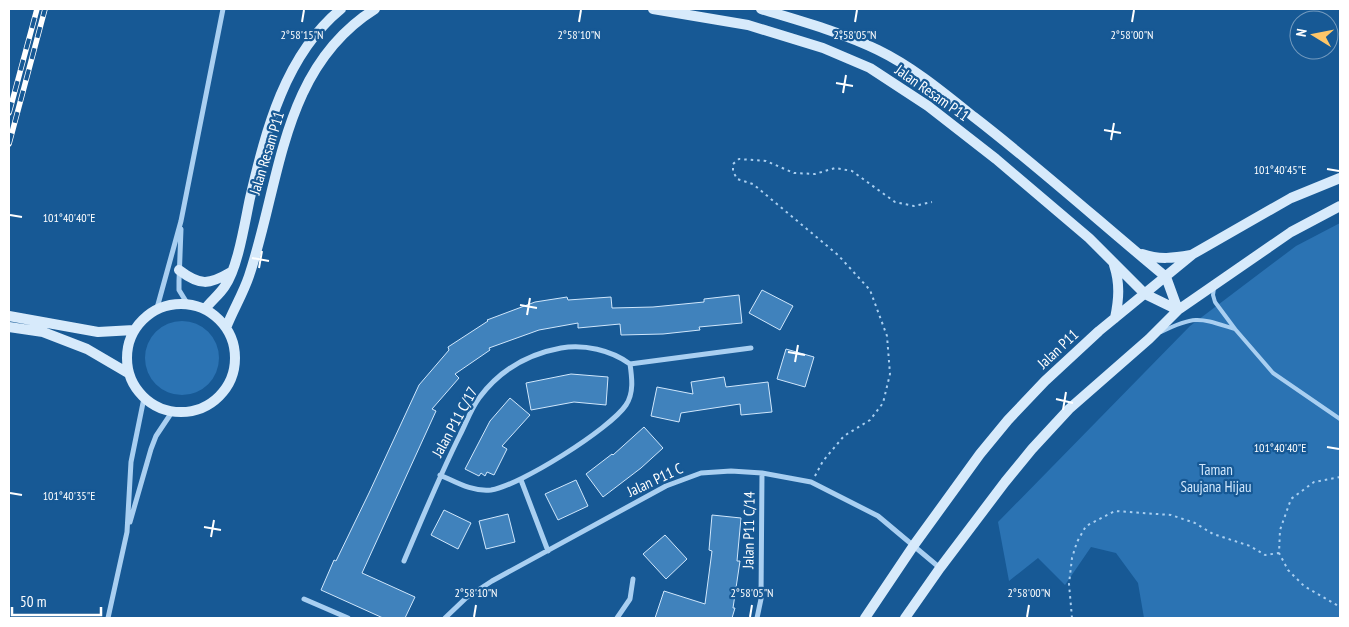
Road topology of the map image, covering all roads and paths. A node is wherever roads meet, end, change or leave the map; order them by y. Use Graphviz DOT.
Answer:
graph roads {
  1 [pos="223,9"];
  2 [pos="341,9"];
  3 [pos="375,9"];
  4 [pos="653,9"];
  5 [pos="761,9"];
  6 [pos="1340,178"];
  7 [pos="932,202"];
  8 [pos="1340,206"];
  9 [pos="181,221"];
  10 [pos="1136,252"];
  11 [pos="1193,254"];
  12 [pos="1113,262"];
  13 [pos="179,270"];
  14 [pos="231,272"];
  15 [pos="1166,276"];
  16 [pos="1215,284"];
  17 [pos="1145,294"];
  18 [pos="187,303"];
  19 [pos="157,308"];
  20 [pos="205,308"];
  21 [pos="1178,310"];
  22 [pos="9,316"];
  23 [pos="1116,318"];
  24 [pos="9,327"];
  25 [pos="226,328"];
  26 [pos="1235,329"];
  27 [pos="134,330"];
  28 [pos="1149,339"];
  29 [pos="751,348"];
  30 [pos="630,364"];
  31 [pos="128,373"];
  32 [pos="144,398"];
  33 [pos="172,412"];
  34 [pos="1340,419"];
  35 [pos="762,472"];
  36 [pos="440,475"];
  37 [pos="1340,477"];
  38 [pos="521,480"];
  39 [pos="811,482"];
  40 [pos="127,532"];
  41 [pos="914,545"];
  42 [pos="548,551"];
  43 [pos="1279,553"];
  44 [pos="404,561"];
  45 [pos="940,568"];
  46 [pos="633,579"];
  47 [pos="304,598"];
  48 [pos="1340,607"];
  49 [pos="108,618"];
  50 [pos="348,618"];
  51 [pos="445,618"];
  52 [pos="617,618"];
  53 [pos="757,618"];
  54 [pos="865,618"];
  55 [pos="906,618"];
  56 [pos="1072,618"];
  1 -- 9 [label="street"];
  2 -- 14 [label="main road, Jalan Resam P11"];
  3 -- 25 [label="main road, Jalan Resam P11"];
  4 -- 12 [label="main road, Jalan Resam P11"];
  5 -- 10 [label="main road, Jalan Resam P11"];
  6 -- 11 [label="main road, Jalan P11"];
  7 -- 39 [label="path"];
  8 -- 16 [label="main road"];
  9 -- 13 [label="street"];
  9 -- 19 [label="street"];
  10 -- 11 [label="main road"];
  10 -- 15 [label="main road, Jalan Resam P11"];
  11 -- 15 [label="main road, Jalan P11"];
  12 -- 17 [label="main road, Jalan Resam P11"];
  12 -- 23 [label="main road"];
  13 -- 14 [label="main road"];
  13 -- 18 [label="street"];
  14 -- 20 [label="main road, Jalan Resam P11"];
  15 -- 17 [label="main road, Jalan P11"];
  15 -- 21 [label="main road"];
  16 -- 21 [label="main road"];
  16 -- 26 [label="lane"];
  17 -- 21 [label="main road, Jalan Resam P11"];
  17 -- 23 [label="main road, Jalan P11"];
  18 -- 19 [label="main road"];
  18 -- 20 [label="main road"];
  19 -- 27 [label="main road"];
  20 -- 25 [label="main road"];
  21 -- 28 [label="main road"];
  22 -- 27 [label="main road"];
  23 -- 41 [label="main road, Jalan P11"];
  24 -- 31 [label="main road"];
  25 -- 33 [label="main road"];
  26 -- 28 [label="lane"];
  26 -- 34 [label="lane"];
  27 -- 31 [label="main road"];
  28 -- 45 [label="main road"];
  29 -- 30 [label="street"];
  30 -- 36 [label="street, Jalan P11 C/17"];
  30 -- 38 [label="street, Jalan P11 C/17"];
  31 -- 32 [label="main road"];
  32 -- 33 [label="main road"];
  32 -- 40 [label="street"];
  33 -- 40 [label="street"];
  35 -- 39 [label="street, Jalan P11 C"];
  35 -- 42 [label="street, Jalan P11 C"];
  35 -- 53 [label="street, Jalan P11 C/14"];
  36 -- 38 [label="street, Jalan P11 C/17"];
  36 -- 44 [label="street, Jalan P11 C/17"];
  37 -- 43 [label="path"];
  38 -- 42 [label="street"];
  39 -- 41 [label="street, Jalan P11 C"];
  40 -- 49 [label="street"];
  41 -- 45 [label="street, Jalan P11 C"];
  41 -- 54 [label="main road, Jalan P11"];
  42 -- 51 [label="street, Jalan P11 C"];
  43 -- 48 [label="path"];
  43 -- 56 [label="path"];
  45 -- 55 [label="main road"];
  46 -- 52 [label="street"];
  47 -- 50 [label="street"];
}
